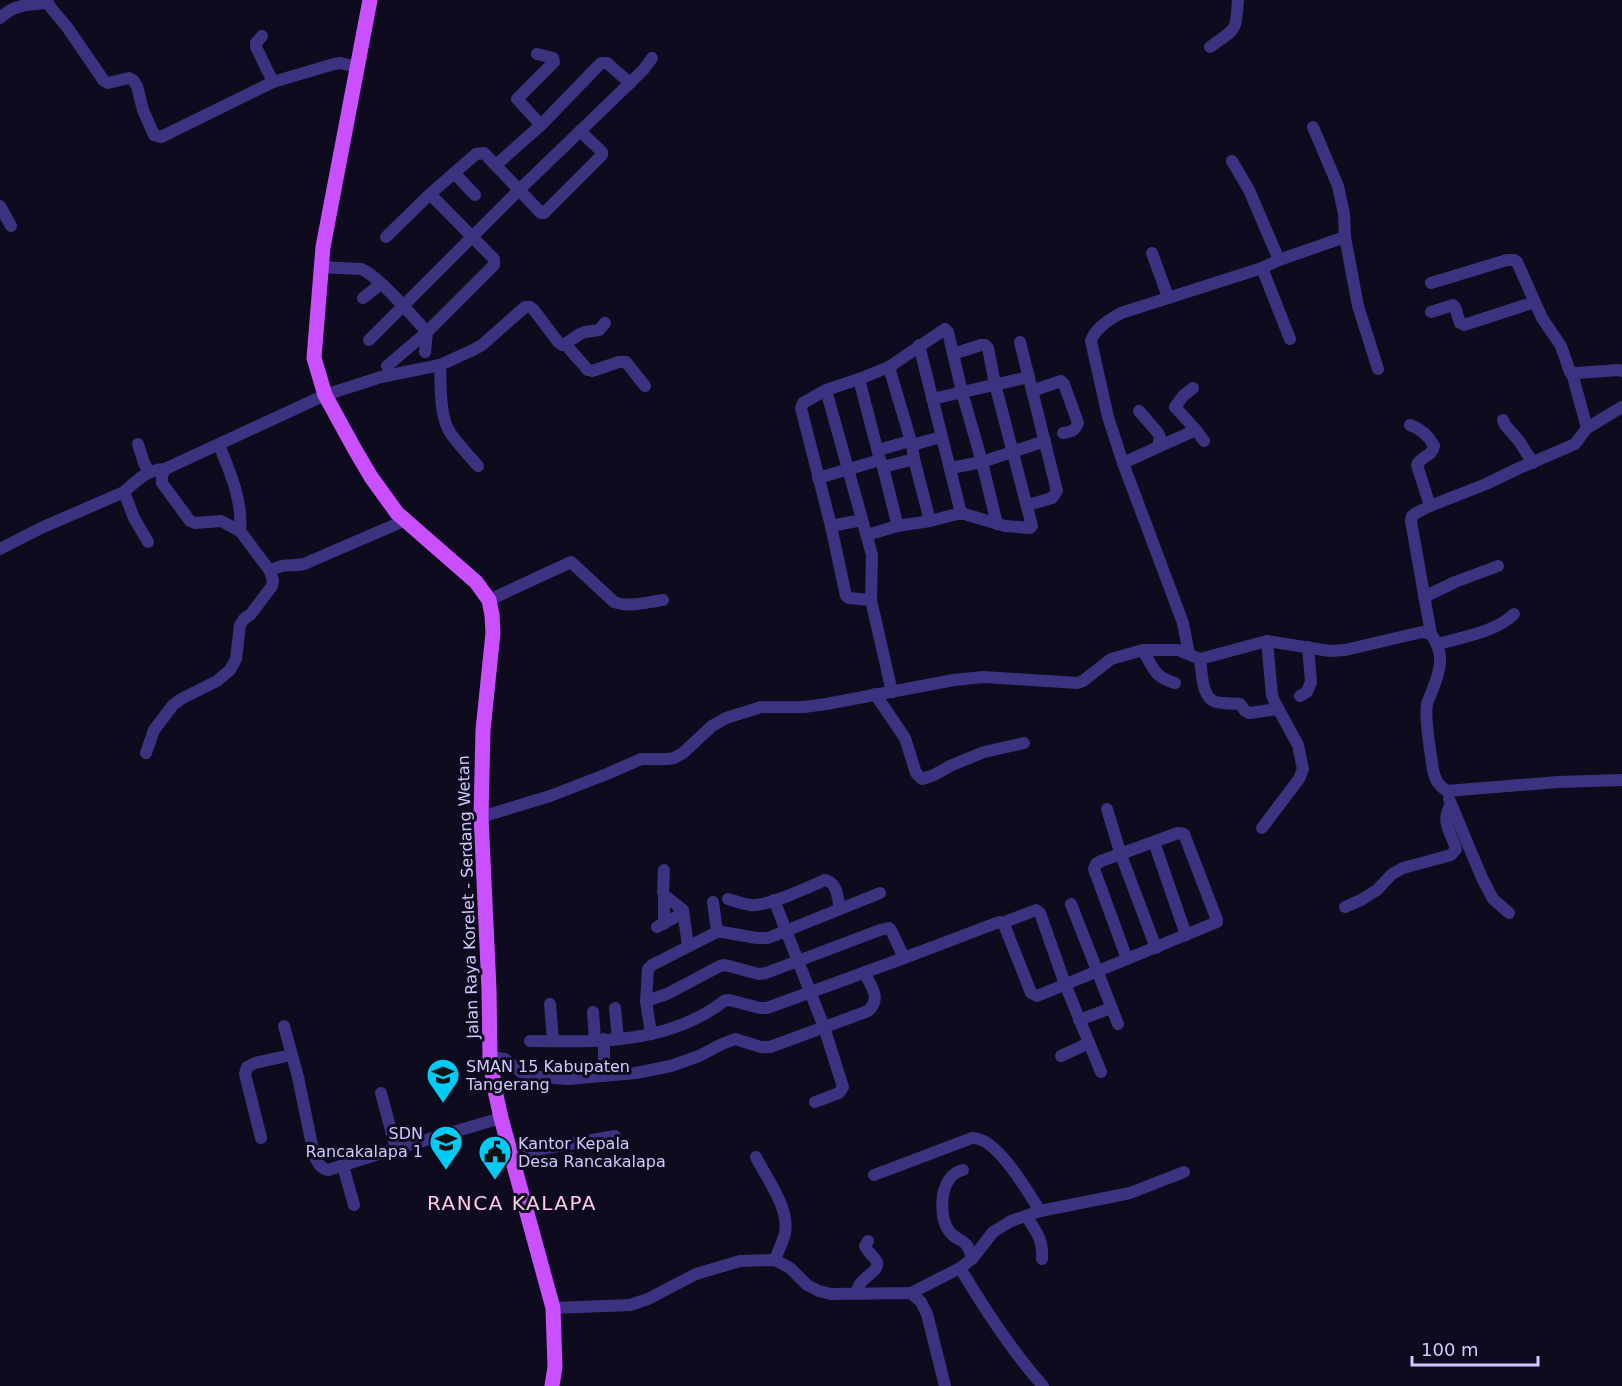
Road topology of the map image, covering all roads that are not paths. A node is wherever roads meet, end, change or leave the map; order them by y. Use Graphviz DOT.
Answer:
graph roads {
  1 [pos="370,0"];
  2 [pos="1238,0"];
  3 [pos="46,2"];
  4 [pos="0,18"];
  5 [pos="262,36"];
  6 [pos="1210,47"];
  7 [pos="537,54"];
  8 [pos="652,58"];
  9 [pos="358,67"];
  10 [pos="273,82"];
  11 [pos="630,83"];
  12 [pos="541,125"];
  13 [pos="1313,127"];
  14 [pos="580,131"];
  15 [pos="1232,161"];
  16 [pos="496,165"];
  17 [pos="454,173"];
  18 [pos="519,190"];
  19 [pos="430,194"];
  20 [pos="476,195"];
  21 [pos="0,206"];
  22 [pos="11,226"];
  23 [pos="472,236"];
  24 [pos="386,237"];
  25 [pos="1345,237"];
  26 [pos="1152,253"];
  27 [pos="1280,260"];
  28 [pos="320,267"];
  29 [pos="1262,268"];
  30 [pos="1431,283"];
  31 [pos="381,284"];
  32 [pos="1168,297"];
  33 [pos="363,298"];
  34 [pos="1535,302"];
  35 [pos="402,306"];
  36 [pos="1431,312"];
  37 [pos="605,323"];
  38 [pos="427,332"];
  39 [pos="1290,339"];
  40 [pos="369,340"];
  41 [pos="1020,342"];
  42 [pos="565,344"];
  43 [pos="919,345"];
  44 [pos="425,352"];
  45 [pos="953,354"];
  46 [pos="440,365"];
  47 [pos="387,366"];
  48 [pos="890,367"];
  49 [pos="1378,369"];
  50 [pos="1622,371"];
  51 [pos="1572,373"];
  52 [pos="1029,377"];
  53 [pos="860,379"];
  54 [pos="995,384"];
  55 [pos="645,386"];
  56 [pos="1193,388"];
  57 [pos="826,390"];
  58 [pos="1032,391"];
  59 [pos="962,392"];
  60 [pos="325,395"];
  61 [pos="932,399"];
  62 [pos="1622,407"];
  63 [pos="1139,411"];
  64 [pos="1503,420"];
  65 [pos="1410,425"];
  66 [pos="1587,428"];
  67 [pos="1196,430"];
  68 [pos="1063,433"];
  69 [pos="941,437"];
  70 [pos="1045,441"];
  71 [pos="1204,441"];
  72 [pos="911,443"];
  73 [pos="138,444"];
  74 [pos="219,445"];
  75 [pos="1158,447"];
  76 [pos="1013,451"];
  77 [pos="881,459"];
  78 [pos="914,459"];
  79 [pos="982,462"];
  80 [pos="1123,463"];
  81 [pos="1533,463"];
  82 [pos="478,466"];
  83 [pos="951,468"];
  84 [pos="165,469"];
  85 [pos="848,470"];
  86 [pos="149,472"];
  87 [pos="818,478"];
  88 [pos="124,492"];
  89 [pos="1028,505"];
  90 [pos="1430,506"];
  91 [pos="961,513"];
  92 [pos="406,520"];
  93 [pos="862,520"];
  94 [pos="930,521"];
  95 [pos="997,524"];
  96 [pos="831,526"];
  97 [pos="897,526"];
  98 [pos="240,531"];
  99 [pos="867,536"];
  100 [pos="148,542"];
  101 [pos="0,549"];
  102 [pos="1498,566"];
  103 [pos="270,571"];
  104 [pos="1424,597"];
  105 [pos="489,600"];
  106 [pos="663,600"];
  107 [pos="872,602"];
  108 [pos="1514,614"];
  109 [pos="1435,639"];
  110 [pos="1267,641"];
  111 [pos="1308,647"];
  112 [pos="1143,650"];
  113 [pos="1194,657"];
  114 [pos="1175,683"];
  115 [pos="891,686"];
  116 [pos="875,694"];
  117 [pos="1300,696"];
  118 [pos="1278,709"];
  119 [pos="1024,743"];
  120 [pos="147,753"];
  121 [pos="1622,780"];
  122 [pos="1598,781"];
  123 [pos="1622,789"];
  124 [pos="1447,790"];
  125 [pos="1451,805"];
  126 [pos="1107,809"];
  127 [pos="480,817"];
  128 [pos="1262,828"];
  129 [pos="1154,842"];
  130 [pos="1120,855"];
  131 [pos="664,870"];
  132 [pos="880,893"];
  133 [pos="664,895"];
  134 [pos="728,899"];
  135 [pos="774,900"];
  136 [pos="713,902"];
  137 [pos="1071,904"];
  138 [pos="1345,907"];
  139 [pos="840,908"];
  140 [pos="683,913"];
  141 [pos="1509,913"];
  142 [pos="1002,923"];
  143 [pos="787,931"];
  144 [pos="717,932"];
  145 [pos="1186,935"];
  146 [pos="688,946"];
  147 [pos="1156,948"];
  148 [pos="904,958"];
  149 [pos="1126,959"];
  150 [pos="798,961"];
  151 [pos="864,972"];
  152 [pos="1098,972"];
  153 [pos="1065,984"];
  154 [pos="811,992"];
  155 [pos="646,1001"];
  156 [pos="550,1004"];
  157 [pos="615,1008"];
  158 [pos="1111,1008"];
  159 [pos="593,1012"];
  160 [pos="1079,1020"];
  161 [pos="1118,1024"];
  162 [pos="284,1026"];
  163 [pos="824,1027"];
  164 [pos="651,1034"];
  165 [pos="618,1039"];
  166 [pos="599,1040"];
  167 [pos="530,1041"];
  168 [pos="553,1041"];
  169 [pos="1089,1043"];
  170 [pos="291,1055"];
  171 [pos="1061,1056"];
  172 [pos="490,1057"];
  173 [pos="1101,1071"];
  174 [pos="604,1076"];
  175 [pos="381,1093"];
  176 [pos="815,1102"];
  177 [pos="501,1118"];
  178 [pos="615,1136"];
  179 [pos="261,1138"];
  180 [pos="396,1149"];
  181 [pos="512,1156"];
  182 [pos="756,1157"];
  183 [pos="343,1166"];
  184 [pos="963,1170"];
  185 [pos="1184,1172"];
  186 [pos="874,1175"];
  187 [pos="354,1204"];
  188 [pos="1041,1211"];
  189 [pos="1027,1217"];
  190 [pos="868,1241"];
  191 [pos="972,1259"];
  192 [pos="1042,1259"];
  193 [pos="775,1260"];
  194 [pos="960,1268"];
  195 [pos="856,1292"];
  196 [pos="911,1293"];
  197 [pos="553,1308"];
  198 [pos="552,1386"];
  199 [pos="945,1386"];
  200 [pos="1043,1386"];
  1 -- 9 [label="main road"];
  2 -- 6 [label="street"];
  3 -- 4 [label="street"];
  3 -- 10 [label="street"];
  5 -- 10 [label="street"];
  7 -- 12 [label="street"];
  8 -- 11 [label="street"];
  9 -- 10 [label="street"];
  9 -- 28 [label="main road"];
  11 -- 12 [label="street"];
  11 -- 14 [label="street"];
  12 -- 16 [label="street"];
  13 -- 25 [label="street"];
  14 -- 18 [label="street"];
  14 -- 18 [label="street"];
  15 -- 27 [label="street"];
  16 -- 17 [label="street"];
  16 -- 18 [label="street"];
  17 -- 19 [label="street"];
  17 -- 20 [label="street"];
  18 -- 23 [label="street"];
  19 -- 23 [label="street"];
  19 -- 24 [label="street"];
  21 -- 22 [label="street"];
  23 -- 35 [label="street"];
  23 -- 38 [label="street"];
  25 -- 27 [label="street"];
  25 -- 49 [label="street"];
  26 -- 32 [label="street"];
  27 -- 29 [label="street"];
  28 -- 31 [label="street"];
  28 -- 60 [label="main road"];
  29 -- 32 [label="street"];
  29 -- 39 [label="street"];
  30 -- 34 [label="street"];
  31 -- 33 [label="street"];
  31 -- 35 [label="street"];
  32 -- 80 [label="street"];
  34 -- 36 [label="street"];
  34 -- 51 [label="street"];
  35 -- 38 [label="street"];
  35 -- 40 [label="street"];
  37 -- 42 [label="street"];
  38 -- 44 [label="street"];
  38 -- 47 [label="street"];
  41 -- 52 [label="street"];
  42 -- 46 [label="street"];
  42 -- 55 [label="street"];
  43 -- 45 [label="street"];
  43 -- 48 [label="street"];
  43 -- 61 [label="street"];
  45 -- 54 [label="street"];
  45 -- 59 [label="street"];
  46 -- 60 [label="street"];
  46 -- 82 [label="street"];
  48 -- 53 [label="street"];
  48 -- 72 [label="street"];
  50 -- 51 [label="street"];
  51 -- 66 [label="street"];
  52 -- 54 [label="street"];
  52 -- 58 [label="street"];
  53 -- 57 [label="street"];
  53 -- 77 [label="street"];
  54 -- 59 [label="street"];
  54 -- 76 [label="street"];
  56 -- 67 [label="street"];
  57 -- 85 [label="street"];
  57 -- 87 [label="street"];
  58 -- 68 [label="street"];
  58 -- 70 [label="street"];
  59 -- 61 [label="street"];
  59 -- 79 [label="street"];
  60 -- 74 [label="street"];
  60 -- 92 [label="main road"];
  61 -- 69 [label="street"];
  62 -- 66 [label="street"];
  63 -- 75 [label="street"];
  64 -- 81 [label="street"];
  65 -- 90 [label="street"];
  66 -- 81 [label="street"];
  67 -- 71 [label="street"];
  67 -- 75 [label="street"];
  69 -- 72 [label="street"];
  69 -- 83 [label="street"];
  70 -- 76 [label="street"];
  70 -- 89 [label="street"];
  72 -- 77 [label="street"];
  72 -- 78 [label="street"];
  73 -- 86 [label="street"];
  74 -- 84 [label="street"];
  74 -- 98 [label="street"];
  75 -- 80 [label="street"];
  76 -- 79 [label="street"];
  76 -- 89 [label="street"];
  77 -- 78 [label="street"];
  77 -- 85 [label="street"];
  77 -- 97 [label="street"];
  78 -- 94 [label="street"];
  79 -- 83 [label="street"];
  79 -- 95 [label="street"];
  80 -- 113 [label="street"];
  81 -- 90 [label="street"];
  83 -- 91 [label="street"];
  84 -- 86 [label="street"];
  84 -- 98 [label="street"];
  85 -- 87 [label="street"];
  85 -- 93 [label="street"];
  86 -- 88 [label="street"];
  87 -- 96 [label="street"];
  88 -- 100 [label="street"];
  88 -- 101 [label="street"];
  89 -- 95 [label="street"];
  90 -- 104 [label="street"];
  91 -- 94 [label="street"];
  91 -- 95 [label="street"];
  92 -- 103 [label="street"];
  92 -- 105 [label="main road"];
  93 -- 96 [label="street"];
  93 -- 99 [label="street"];
  94 -- 97 [label="street"];
  96 -- 107 [label="street"];
  97 -- 99 [label="street"];
  98 -- 103 [label="street"];
  99 -- 107 [label="street"];
  102 -- 104 [label="street"];
  103 -- 120 [label="street"];
  104 -- 109 [label="street"];
  105 -- 106 [label="street"];
  105 -- 127 [label="main road, Jalan Raya Korelet - Serdang Wetan"];
  107 -- 115 [label="street"];
  108 -- 109 [label="street"];
  109 -- 111 [label="street"];
  109 -- 124 [label="street"];
  110 -- 111 [label="street"];
  110 -- 113 [label="street"];
  110 -- 118 [label="street"];
  111 -- 117 [label="street"];
  112 -- 113 [label="street"];
  112 -- 114 [label="street"];
  112 -- 115 [label="street"];
  113 -- 118 [label="street"];
  115 -- 116 [label="street"];
  116 -- 119 [label="street"];
  116 -- 127 [label="street"];
  118 -- 128 [label="street"];
  121 -- 122 [label="street"];
  122 -- 123 [label="street"];
  122 -- 124 [label="street"];
  124 -- 125 [label="street"];
  125 -- 138 [label="street"];
  125 -- 141 [label="street"];
  126 -- 130 [label="street"];
  127 -- 172 [label="main road, Jalan Raya Korelet - Serdang Wetan"];
  129 -- 130 [label="street"];
  129 -- 145 [label="street"];
  129 -- 145 [label="street"];
  130 -- 147 [label="street"];
  130 -- 149 [label="street"];
  131 -- 133 [label="street"];
  132 -- 139 [label="street"];
  133 -- 140 [label="street"];
  133 -- 140 [label="street"];
  134 -- 135 [label="street"];
  135 -- 139 [label="street"];
  135 -- 143 [label="street"];
  136 -- 144 [label="street"];
  137 -- 152 [label="street"];
  139 -- 143 [label="street"];
  140 -- 146 [label="street"];
  142 -- 148 [label="street"];
  142 -- 153 [label="street"];
  142 -- 153 [label="street"];
  143 -- 144 [label="street"];
  143 -- 150 [label="street"];
  144 -- 146 [label="street"];
  145 -- 147 [label="street"];
  146 -- 155 [label="street"];
  147 -- 149 [label="street"];
  148 -- 150 [label="street"];
  148 -- 151 [label="street"];
  149 -- 152 [label="street"];
  150 -- 154 [label="street"];
  150 -- 155 [label="street"];
  151 -- 154 [label="street"];
  151 -- 163 [label="street"];
  152 -- 153 [label="street"];
  152 -- 158 [label="street"];
  153 -- 160 [label="street"];
  154 -- 163 [label="street"];
  154 -- 164 [label="street"];
  155 -- 164 [label="street"];
  156 -- 168 [label="street"];
  157 -- 165 [label="street"];
  158 -- 160 [label="street"];
  158 -- 161 [label="street"];
  159 -- 166 [label="street"];
  160 -- 169 [label="street"];
  162 -- 170 [label="street"];
  163 -- 174 [label="street"];
  163 -- 176 [label="street"];
  164 -- 165 [label="street"];
  165 -- 166 [label="street"];
  166 -- 168 [label="street"];
  166 -- 174 [label="street"];
  167 -- 168 [label="street"];
  169 -- 171 [label="street"];
  169 -- 173 [label="street"];
  170 -- 179 [label="street"];
  170 -- 183 [label="street"];
  172 -- 174 [label="street"];
  172 -- 177 [label="main road, Jalan Raya Korelet - Serdang Wetan"];
  175 -- 180 [label="street"];
  177 -- 180 [label="street"];
  177 -- 181 [label="main road, Jalan Raya Korelet - Serdang Wetan"];
  178 -- 181 [label="street"];
  180 -- 183 [label="street"];
  181 -- 197 [label="main road, Jalan Raya Korelet - Serdang Wetan"];
  182 -- 193 [label="street"];
  183 -- 187 [label="street"];
  184 -- 191 [label="street"];
  185 -- 188 [label="street"];
  186 -- 188 [label="street"];
  188 -- 189 [label="street"];
  189 -- 191 [label="street"];
  189 -- 192 [label="street"];
  190 -- 195 [label="street"];
  191 -- 194 [label="street"];
  193 -- 195 [label="street"];
  193 -- 197 [label="street"];
  194 -- 196 [label="street"];
  194 -- 200 [label="street"];
  195 -- 196 [label="street"];
  196 -- 199 [label="street"];
  197 -- 198 [label="main road, Jalan Raya Korelet - Serdang Wetan"];
}
